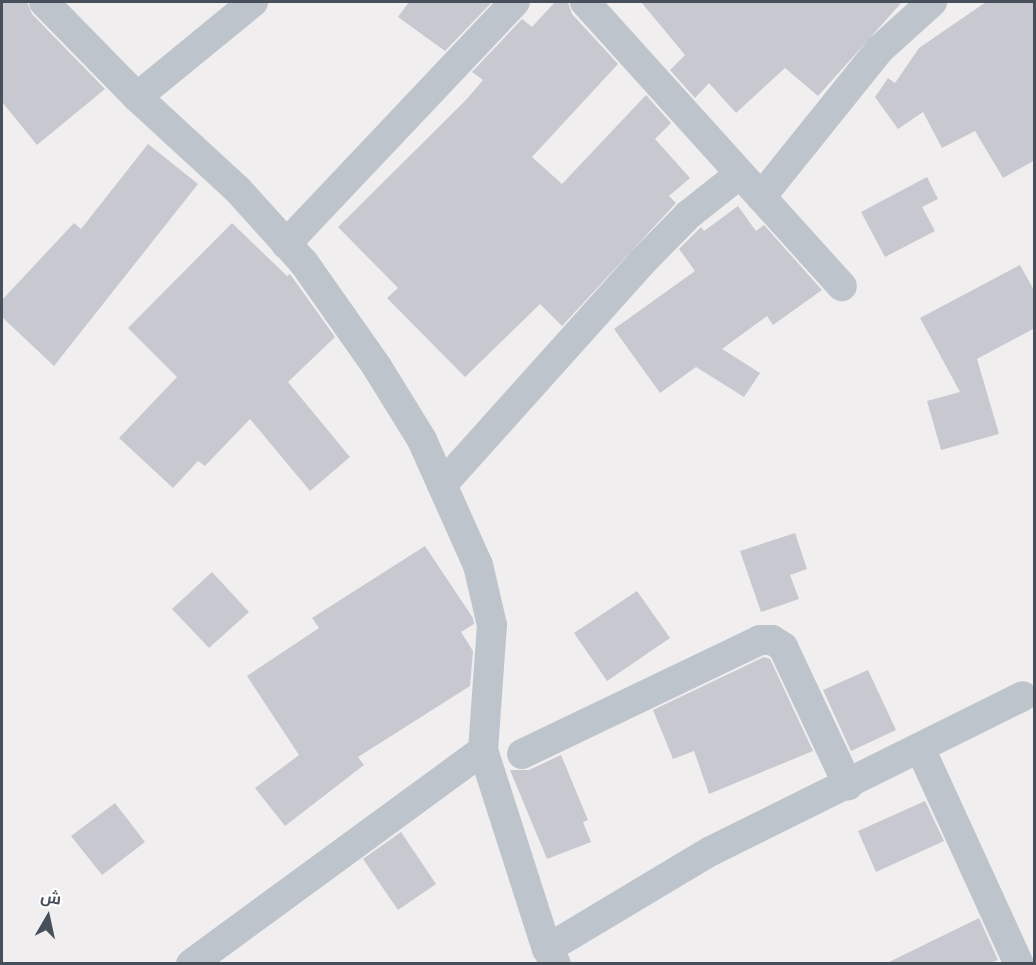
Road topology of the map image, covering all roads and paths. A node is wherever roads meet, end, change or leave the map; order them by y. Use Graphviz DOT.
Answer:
graph roads {
  1 [pos="44,2"];
  2 [pos="253,2"];
  3 [pos="515,2"];
  4 [pos="585,2"];
  5 [pos="932,2"];
  6 [pos="137,97"];
  7 [pos="740,174"];
  8 [pos="761,197"];
  9 [pos="286,244"];
  10 [pos="842,286"];
  11 [pos="442,485"];
  12 [pos="1023,696"];
  13 [pos="920,748"];
  14 [pos="483,750"];
  15 [pos="522,754"];
  16 [pos="848,785"];
  17 [pos="551,956"];
  18 [pos="191,963"];
  19 [pos="1018,963"];
  1 -- 6 [label="street"];
  2 -- 6 [label="street"];
  3 -- 9 [label="street"];
  4 -- 7 [label="street"];
  5 -- 8 [label="street"];
  6 -- 9 [label="street"];
  7 -- 8 [label="street"];
  7 -- 11 [label="street"];
  8 -- 10 [label="street"];
  9 -- 11 [label="street"];
  11 -- 14 [label="street"];
  12 -- 13 [label="street"];
  13 -- 16 [label="street"];
  13 -- 19 [label="street"];
  14 -- 17 [label="street"];
  14 -- 18 [label="street"];
  15 -- 16 [label="street"];
  16 -- 17 [label="street"];
}
